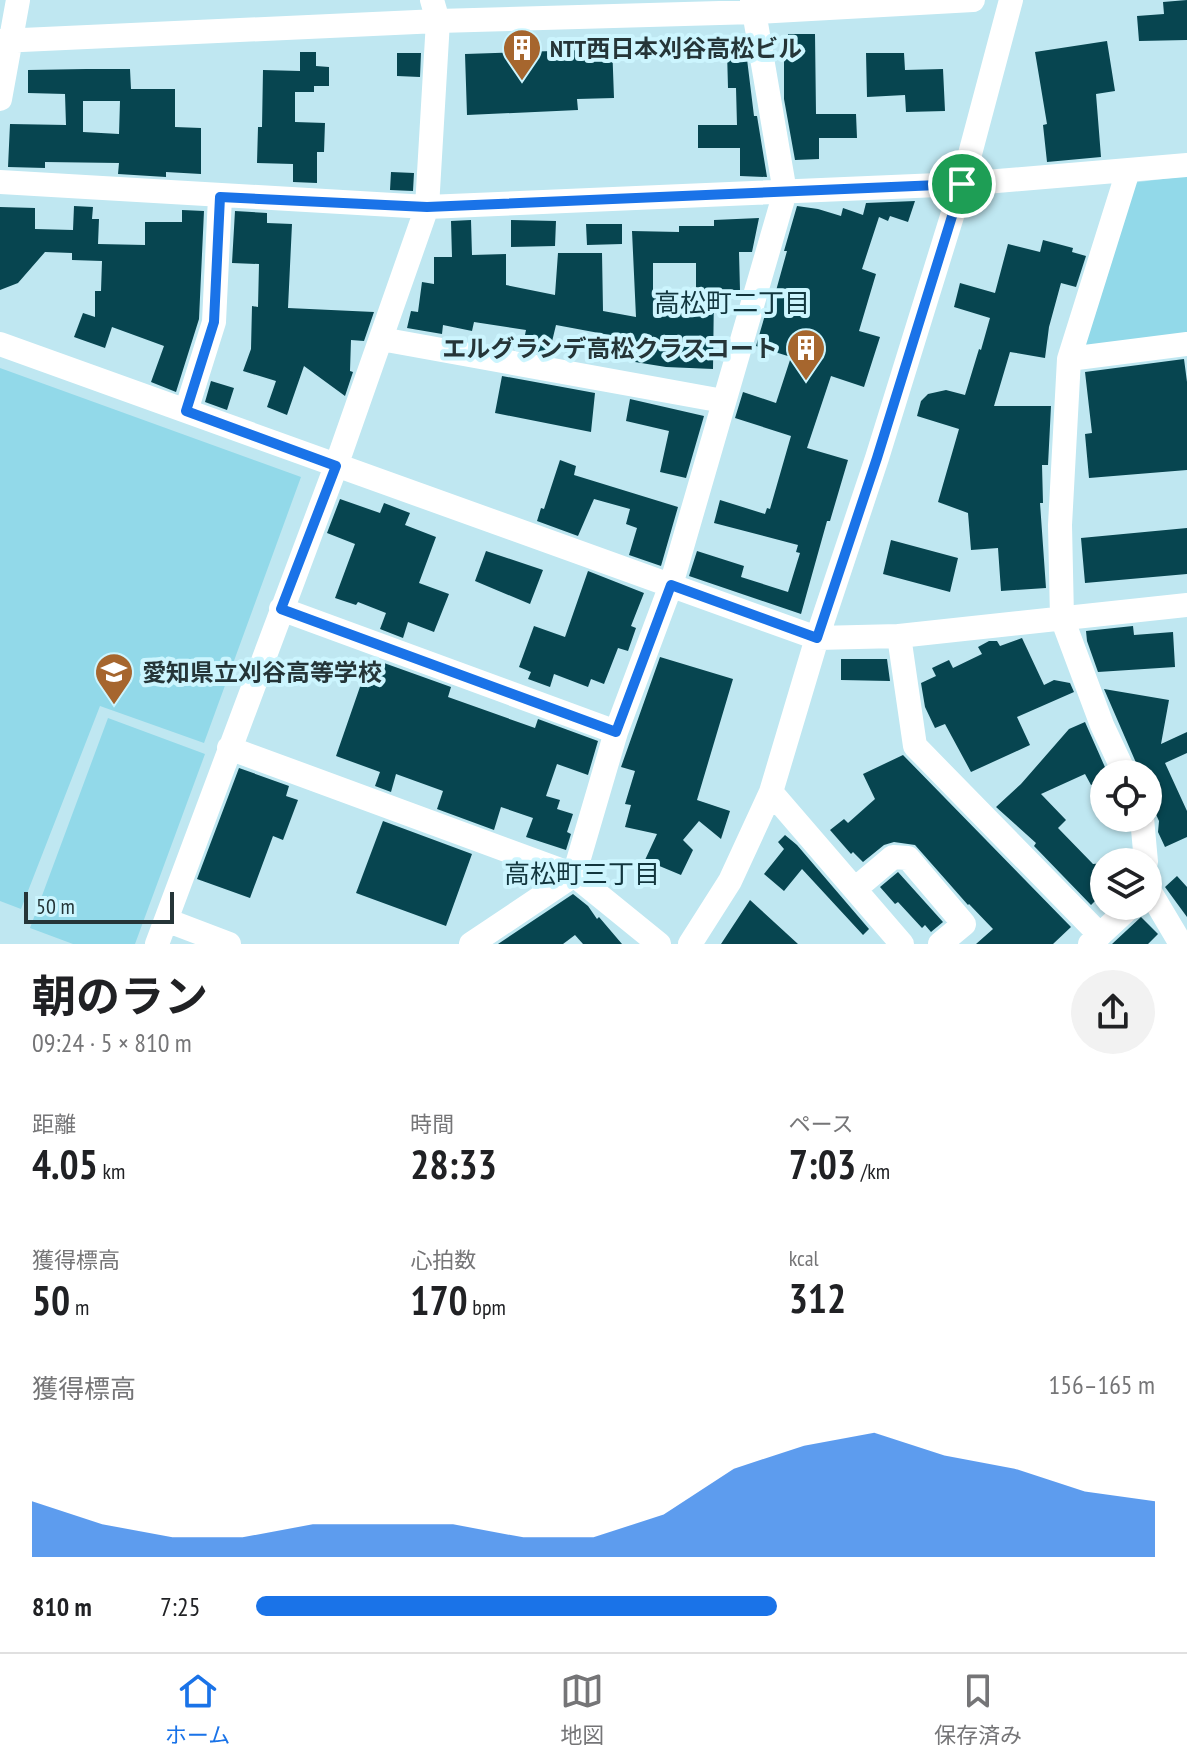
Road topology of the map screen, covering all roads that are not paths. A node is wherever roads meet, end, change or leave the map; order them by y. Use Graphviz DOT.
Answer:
graph roads {
  1 [pos="18,0"];
  2 [pos="973,0"];
  3 [pos="1011,0"];
  4 [pos="753,6"];
  5 [pos="435,10"];
  6 [pos="5,42"];
  7 [pos="0,99"];
  8 [pos="1187,165"];
  9 [pos="1128,171"];
  10 [pos="0,182"];
  11 [pos="962,184"];
  12 [pos="785,192"];
  13 [pos="220,197"];
  14 [pos="427,207"];
  15 [pos="381,339"];
  16 [pos="0,344"];
  17 [pos="1187,344"];
  18 [pos="1069,359"];
  19 [pos="723,401"];
  20 [pos="186,411"];
  21 [pos="336,466"];
  22 [pos="671,585"];
  23 [pos="1187,605"];
  24 [pos="281,609"];
  25 [pos="1062,618"];
  26 [pos="899,636"];
  27 [pos="817,638"];
  28 [pos="616,732"];
  29 [pos="229,748"];
  30 [pos="1118,760"];
  31 [pos="771,792"];
  32 [pos="574,875"];
  33 [pos="855,889"];
  34 [pos="1162,913"];
  35 [pos="166,920"];
  36 [pos="1116,920"];
  37 [pos="1095,939"];
  38 [pos="157,944"];
  39 [pos="229,944"];
  40 [pos="471,944"];
  41 [pos="659,944"];
  42 [pos="690,944"];
  43 [pos="902,944"];
  44 [pos="940,944"];
  45 [pos="1181,944"];
  1 -- 6 [label="street"];
  2 -- 4 [label="street"];
  3 -- 11 [label="street"];
  4 -- 5 [label="street"];
  4 -- 12 [label="street"];
  5 -- 6 [label="street"];
  5 -- 14 [label="street"];
  6 -- 7 [label="street"];
  8 -- 9 [label="street"];
  9 -- 11 [label="street"];
  9 -- 18 [label="street"];
  10 -- 13 [label="street"];
  11 -- 12 [label="street"];
  11 -- 27 [label="street"];
  12 -- 14 [label="street"];
  12 -- 19 [label="street"];
  13 -- 14 [label="street"];
  13 -- 20 [label="street"];
  14 -- 15 [label="street"];
  15 -- 19 [label="street"];
  15 -- 21 [label="street"];
  16 -- 20 [label="street"];
  17 -- 18 [label="street"];
  18 -- 25 [label="street"];
  19 -- 22 [label="street"];
  20 -- 21 [label="street"];
  21 -- 22 [label="street"];
  21 -- 24 [label="street"];
  22 -- 27 [label="street"];
  22 -- 28 [label="street"];
  23 -- 25 [label="street"];
  24 -- 28 [label="street"];
  24 -- 29 [label="street"];
  25 -- 26 [label="street"];
  25 -- 30 [label="street"];
  26 -- 27 [label="street"];
  26 -- 37 [label="street"];
  27 -- 31 [label="street"];
  28 -- 32 [label="street"];
  29 -- 32 [label="street"];
  29 -- 35 [label="street"];
  31 -- 33 [label="street"];
  31 -- 42 [label="street"];
  32 -- 40 [label="street"];
  32 -- 41 [label="street"];
  33 -- 43 [label="street"];
  33 -- 44 [label="street"];
  34 -- 45 [label="street"];
  35 -- 38 [label="street"];
  35 -- 39 [label="street"];
  36 -- 37 [label="street"];
}
